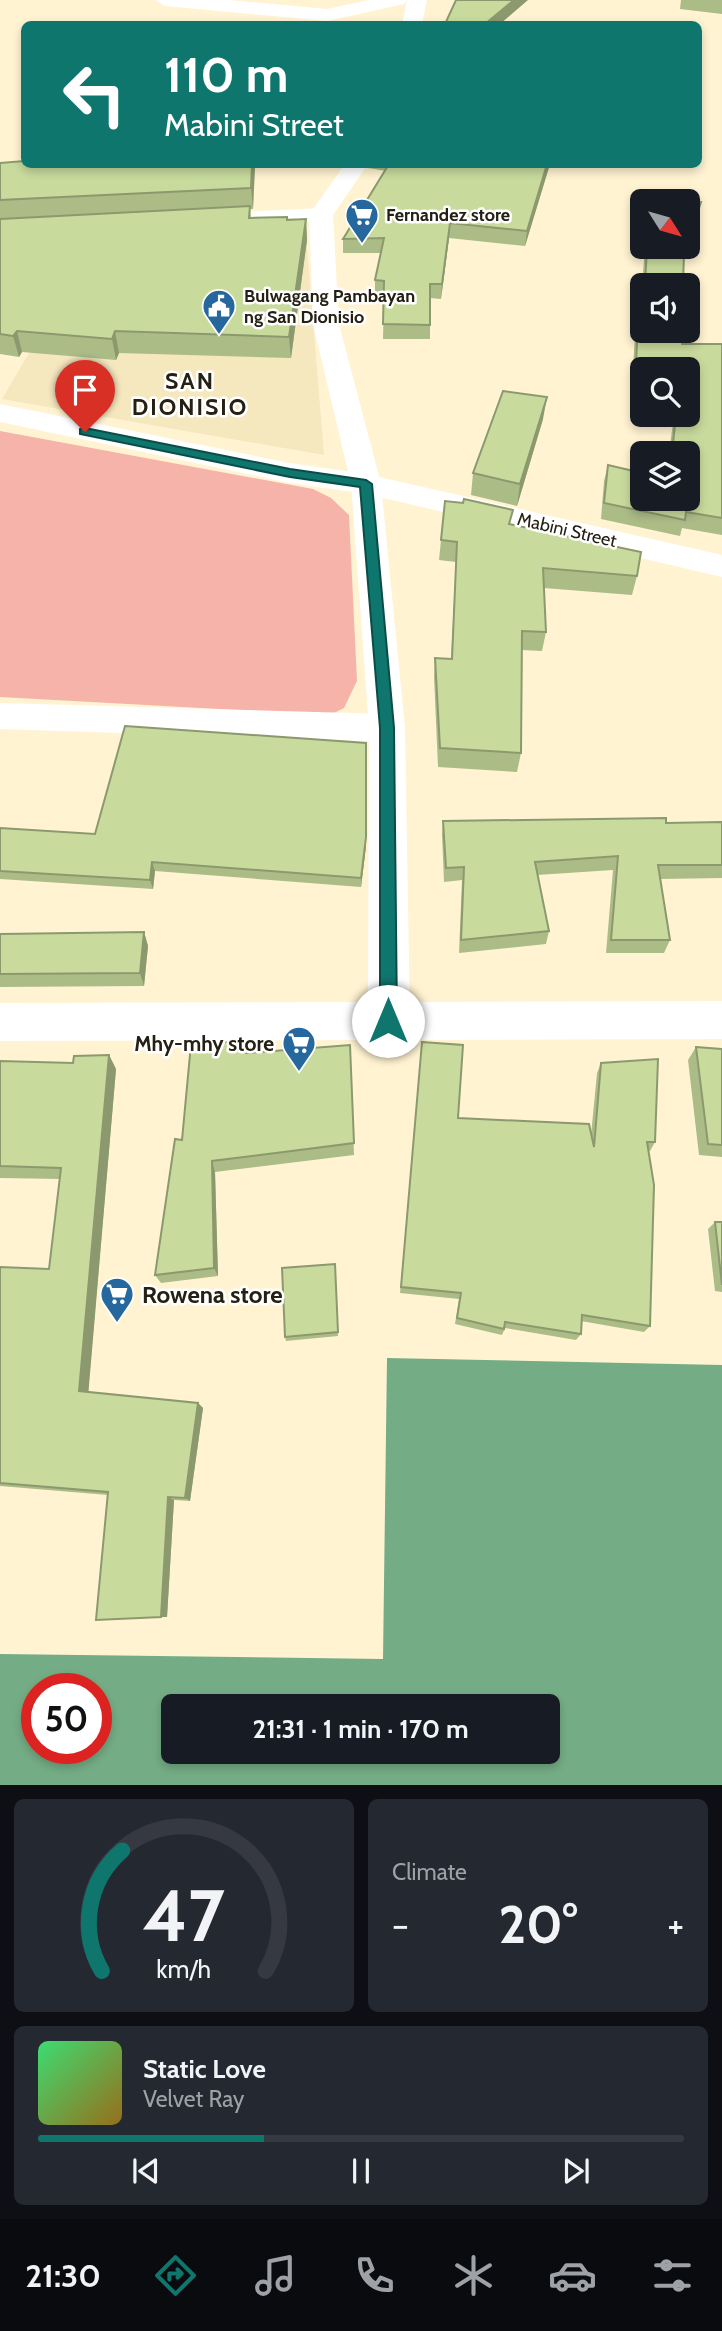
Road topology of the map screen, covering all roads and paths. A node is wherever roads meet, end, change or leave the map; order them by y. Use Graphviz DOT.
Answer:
graph roads {
  1 [pos="165,0"];
  2 [pos="397,0"];
  3 [pos="417,0"];
  4 [pos="327,15"];
  5 [pos="351,21"];
  6 [pos="413,21"];
  7 [pos="354,168"];
  8 [pos="321,215"];
  9 [pos="209,221"];
  10 [pos="0,413"];
  11 [pos="366,484"];
  12 [pos="722,566"];
  13 [pos="0,716"];
  14 [pos="387,728"];
  15 [pos="722,1020"];
  16 [pos="388,1021"];
  17 [pos="0,1022"];
  1 -- 4 [label="street"];
  2 -- 4 [label="street"];
  3 -- 6 [label="street"];
  4 -- 5 [label="street"];
  7 -- 8 [label="street"];
  8 -- 9 [label="street"];
  8 -- 11 [label="street"];
  10 -- 11 [label="street, Mabini Street"];
  11 -- 12 [label="street, Mabini Street"];
  11 -- 14 [label="street"];
  13 -- 14 [label="street"];
  14 -- 16 [label="street"];
  15 -- 16 [label="street"];
  16 -- 17 [label="street"];
}
